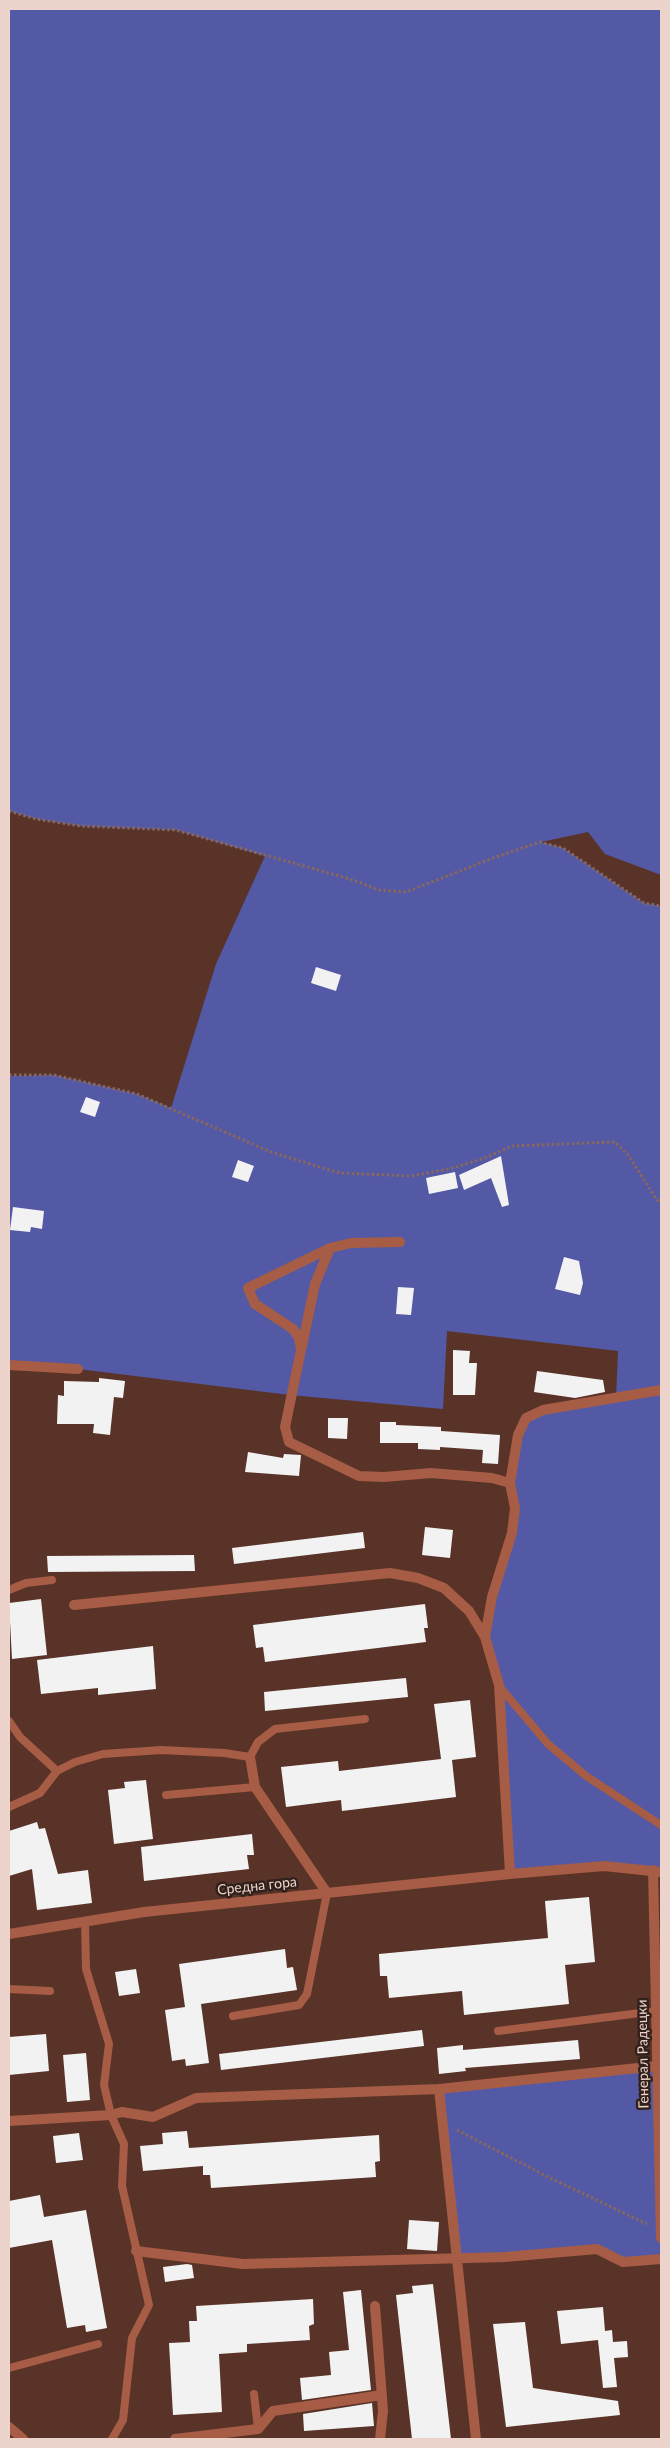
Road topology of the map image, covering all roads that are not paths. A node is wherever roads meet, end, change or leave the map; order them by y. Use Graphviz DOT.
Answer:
graph roads {
  1 [pos="400,1242"];
  2 [pos="330,1248"];
  3 [pos="301,1350"];
  4 [pos="9,1365"];
  5 [pos="78,1369"];
  6 [pos="661,1390"];
  7 [pos="510,1483"];
  8 [pos="52,1580"];
  9 [pos="9,1590"];
  10 [pos="74,1605"];
  11 [pos="485,1637"];
  12 [pos="499,1685"];
  13 [pos="365,1719"];
  14 [pos="9,1721"];
  15 [pos="250,1757"];
  16 [pos="57,1771"];
  17 [pos="255,1787"];
  18 [pos="166,1795"];
  19 [pos="9,1807"];
  20 [pos="661,1825"];
  21 [pos="657,1871"];
  22 [pos="510,1874"];
  23 [pos="327,1893"];
  24 [pos="85,1921"];
  25 [pos="9,1934"];
  26 [pos="9,1989"];
  27 [pos="50,1991"];
  28 [pos="656,2011"];
  29 [pos="233,2016"];
  30 [pos="498,2031"];
  31 [pos="657,2066"];
  32 [pos="439,2089"];
  33 [pos="111,2115"];
  34 [pos="9,2121"];
  35 [pos="661,2230"];
  36 [pos="661,2238"];
  37 [pos="136,2250"];
  38 [pos="456,2258"];
  39 [pos="661,2259"];
  40 [pos="375,2306"];
  41 [pos="98,2344"];
  42 [pos="9,2368"];
  43 [pos="254,2394"];
  44 [pos="382,2395"];
  45 [pos="9,2427"];
  46 [pos="258,2434"];
  47 [pos="23,2439"];
  48 [pos="112,2439"];
  49 [pos="175,2439"];
  50 [pos="380,2439"];
  51 [pos="476,2439"];
  1 -- 2 [label="street"];
  2 -- 3 [label="street"];
  2 -- 3 [label="street"];
  3 -- 7 [label="street"];
  4 -- 5 [label="street"];
  6 -- 7 [label="street"];
  7 -- 11 [label="street"];
  8 -- 9 [label="lane"];
  10 -- 11 [label="street"];
  11 -- 12 [label="street"];
  12 -- 20 [label="lane"];
  12 -- 22 [label="street"];
  13 -- 15 [label="lane"];
  14 -- 16 [label="lane"];
  15 -- 16 [label="lane"];
  15 -- 17 [label="street"];
  16 -- 19 [label="lane"];
  17 -- 18 [label="lane"];
  17 -- 23 [label="street"];
  21 -- 22 [label="street, Средна гора"];
  21 -- 28 [label="street, Генерал Радецки"];
  22 -- 23 [label="street, Средна гора"];
  23 -- 24 [label="street, Средна гора"];
  23 -- 29 [label="lane"];
  24 -- 25 [label="street, Средна гора"];
  24 -- 33 [label="lane"];
  26 -- 27 [label="lane"];
  28 -- 30 [label="lane"];
  28 -- 31 [label="street, Генерал Радецки"];
  31 -- 32 [label="street"];
  31 -- 35 [label="street, Генерал Радецки"];
  32 -- 33 [label="street"];
  32 -- 38 [label="street"];
  33 -- 34 [label="street"];
  33 -- 37 [label="lane"];
  35 -- 36 [label="street, Генерал Радецки"];
  37 -- 38 [label="street"];
  37 -- 48 [label="lane"];
  38 -- 39 [label="street"];
  38 -- 51 [label="street"];
  40 -- 44 [label="street"];
  41 -- 42 [label="lane"];
  43 -- 46 [label="lane"];
  44 -- 46 [label="street"];
  44 -- 50 [label="street"];
  45 -- 47 [label="street"];
  46 -- 49 [label="street"];
}
